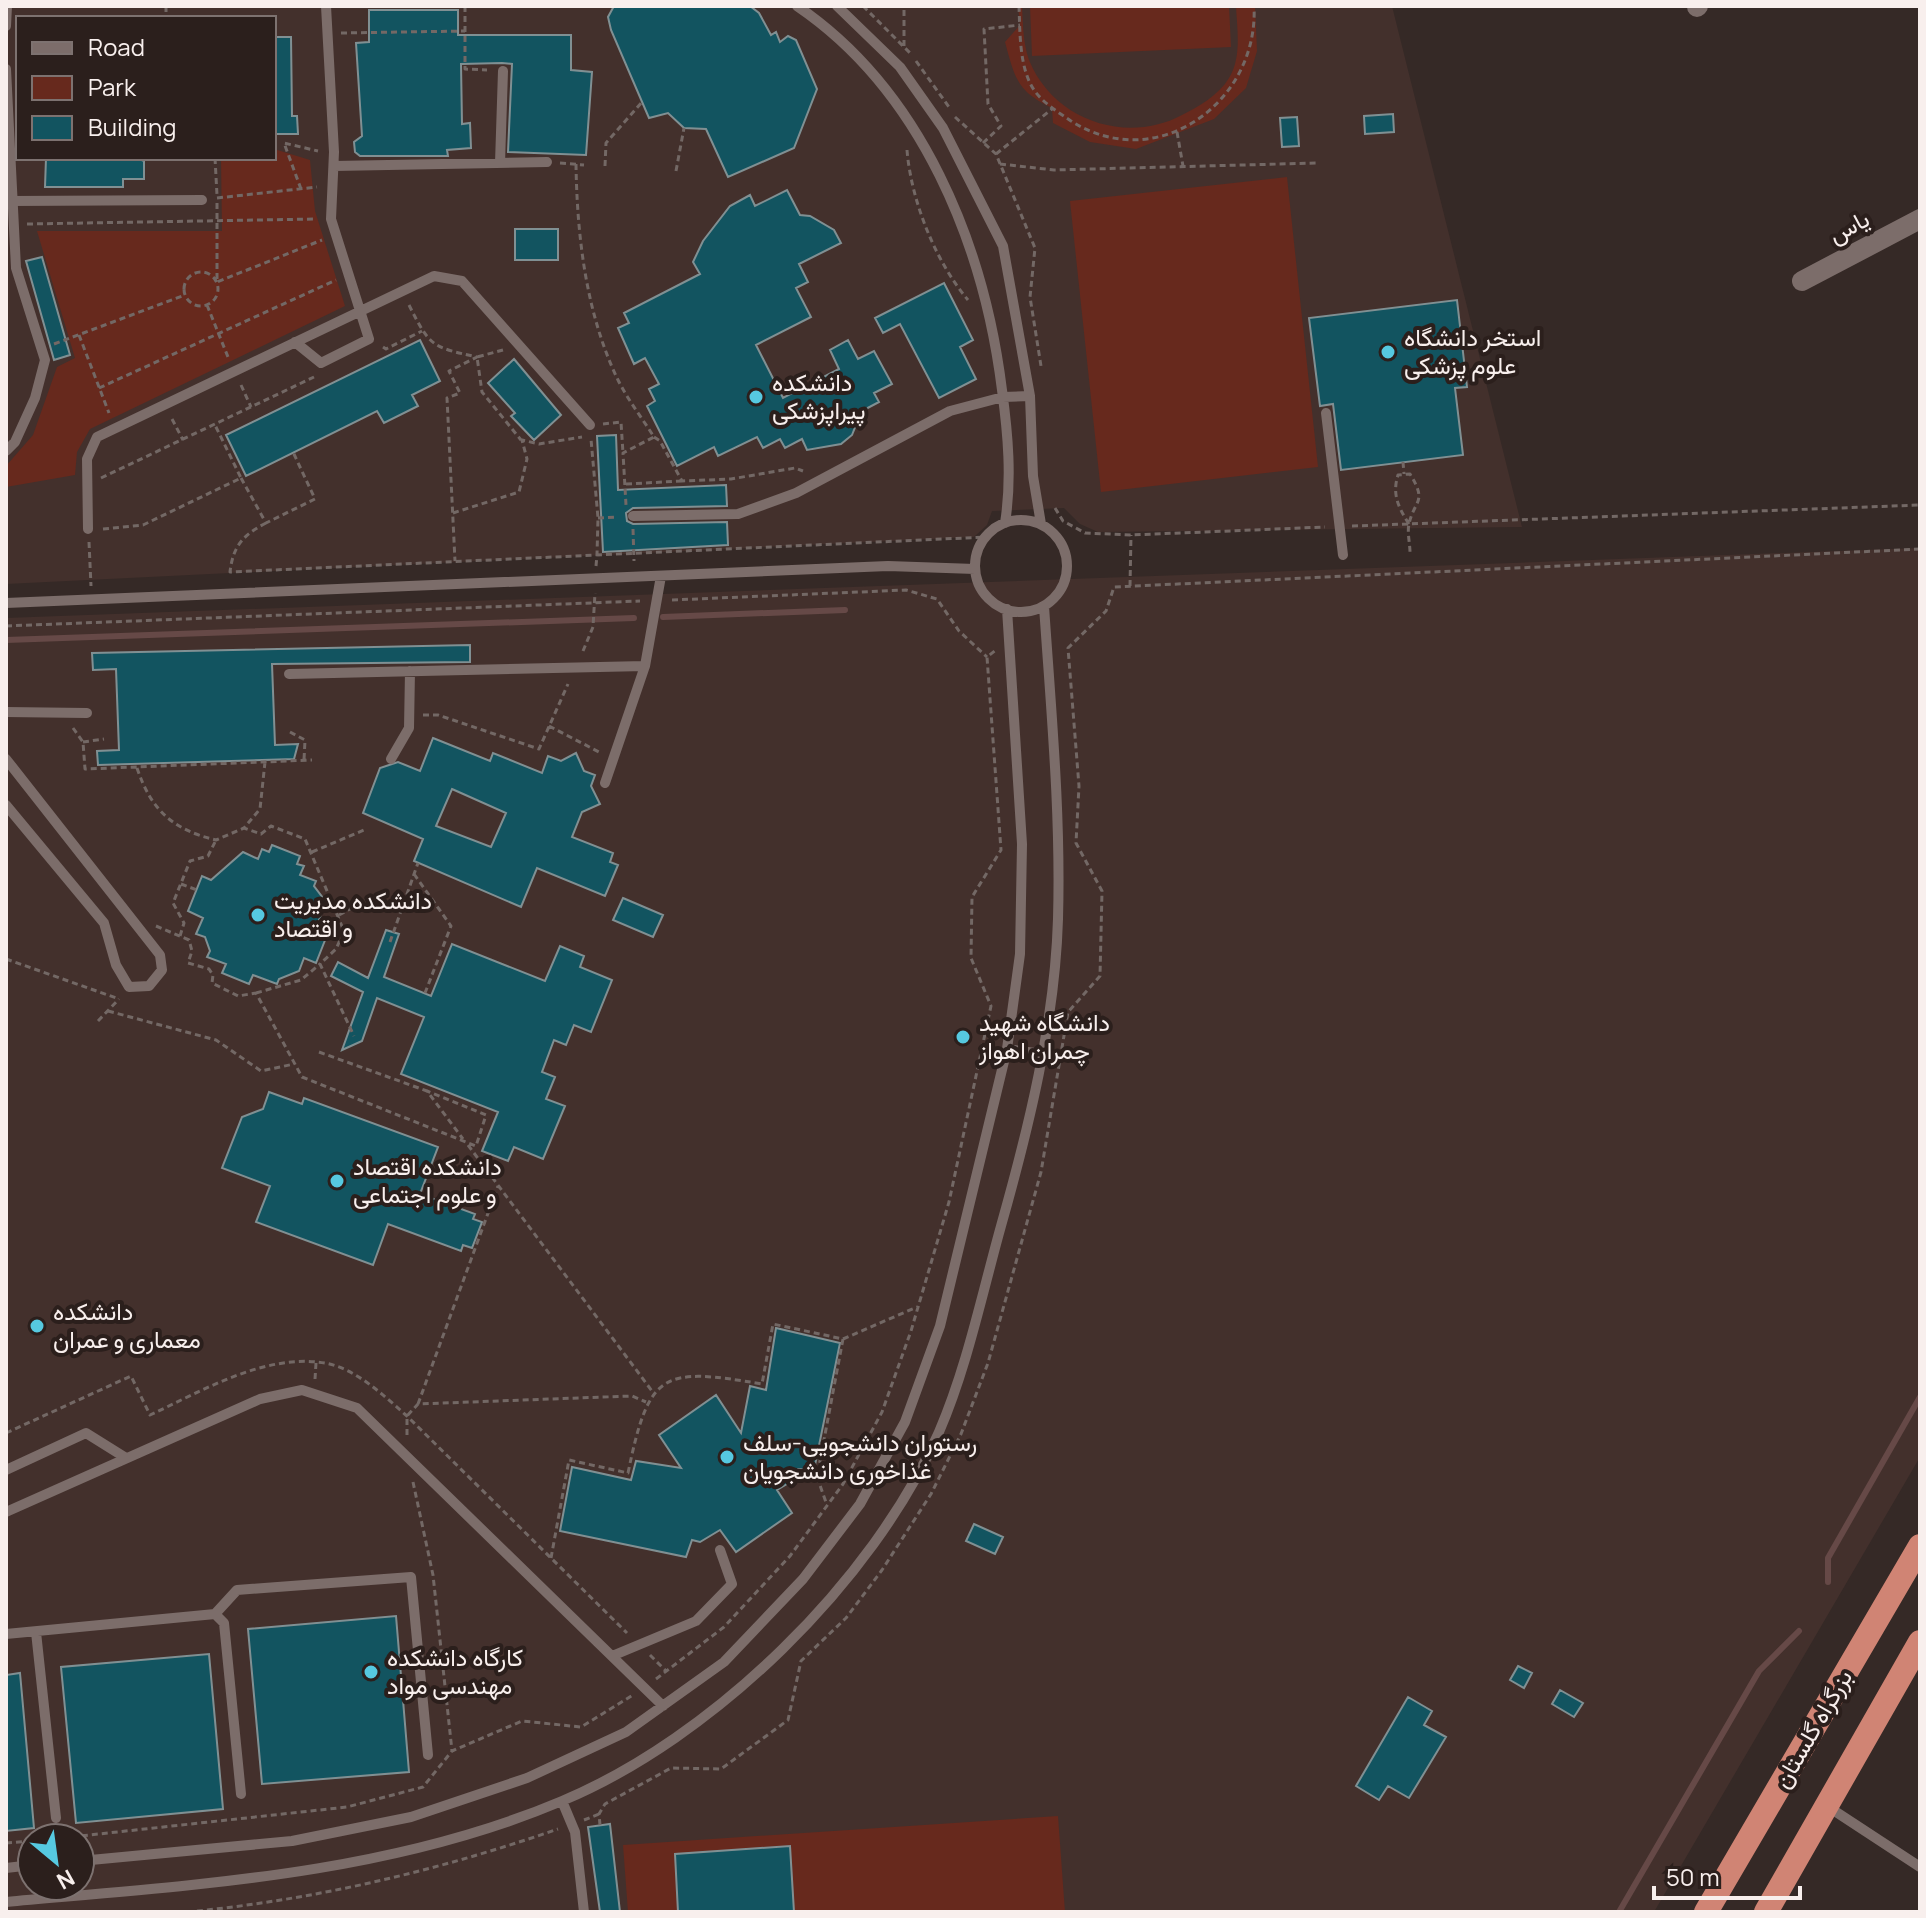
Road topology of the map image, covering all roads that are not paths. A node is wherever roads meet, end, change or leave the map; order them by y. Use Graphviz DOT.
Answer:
graph roads {
  1 [pos="7,6"];
  2 [pos="326,6"];
  3 [pos="797,6"];
  4 [pos="837,6"];
  5 [pos="6,26"];
  6 [pos="6,69"];
  7 [pos="503,71"];
  8 [pos="547,162"];
  9 [pos="500,163"];
  10 [pos="334,166"];
  11 [pos="202,200"];
  12 [pos="11,201"];
  13 [pos="1920,219"];
  14 [pos="1802,281"];
  15 [pos="362,309"];
  16 [pos="295,342"];
  17 [pos="1030,396"];
  18 [pos="1003,397"];
  19 [pos="1326,413"];
  20 [pos="590,425"];
  21 [pos="6,451"];
  22 [pos="633,516"];
  23 [pos="1005,523"];
  24 [pos="1041,524"];
  25 [pos="88,529"];
  26 [pos="1343,555"];
  27 [pos="975,569"];
  28 [pos="661,576"];
  29 [pos="6,603"];
  30 [pos="1044,606"];
  31 [pos="1007,609"];
  32 [pos="645,666"];
  33 [pos="410,671"];
  34 [pos="289,674"];
  35 [pos="6,712"];
  36 [pos="87,713"];
  37 [pos="6,759"];
  38 [pos="391,759"];
  39 [pos="605,783"];
  40 [pos="6,805"];
  41 [pos="1007,1049"];
  42 [pos="1042,1054"];
  43 [pos="126,1458"];
  44 [pos="6,1470"];
  45 [pos="6,1512"];
  46 [pos="1920,1546"];
  47 [pos="720,1550"];
  48 [pos="215,1614"];
  49 [pos="36,1632"];
  50 [pos="6,1634"];
  51 [pos="1920,1642"];
  52 [pos="612,1656"];
  53 [pos="663,1706"];
  54 [pos="428,1755"];
  55 [pos="241,1794"];
  56 [pos="562,1801"];
  57 [pos="1827,1806"];
  58 [pos="56,1818"];
  59 [pos="96,1859"];
  60 [pos="1920,1867"];
  61 [pos="6,1902"];
  62 [pos="584,1912"];
  63 [pos="1706,1912"];
  64 [pos="1766,1912"];
  1 -- 5 [label="lane"];
  2 -- 10 [label="lane"];
  3 -- 18 [label="lane"];
  4 -- 17 [label="lane"];
  6 -- 12 [label="lane"];
  7 -- 9 [label="lane"];
  8 -- 9 [label="lane"];
  9 -- 10 [label="lane"];
  10 -- 15 [label="lane"];
  11 -- 12 [label="lane"];
  12 -- 21 [label="lane"];
  13 -- 14 [label="street, یاس"];
  15 -- 16 [label="lane"];
  15 -- 16 [label="lane"];
  15 -- 20 [label="lane"];
  16 -- 25 [label="lane"];
  17 -- 18 [label="lane"];
  17 -- 24 [label="lane"];
  18 -- 22 [label="lane"];
  18 -- 23 [label="lane"];
  19 -- 26 [label="lane"];
  23 -- 24 [label="lane"];
  23 -- 27 [label="lane"];
  24 -- 30 [label="lane"];
  27 -- 28 [label="lane"];
  27 -- 31 [label="lane"];
  28 -- 29 [label="lane"];
  28 -- 32 [label="lane"];
  30 -- 31 [label="lane"];
  30 -- 42 [label="lane"];
  31 -- 41 [label="lane"];
  32 -- 33 [label="lane"];
  32 -- 39 [label="lane"];
  33 -- 34 [label="lane"];
  33 -- 38 [label="lane"];
  35 -- 36 [label="lane"];
  37 -- 40 [label="lane"];
  41 -- 42 [label="lane"];
  41 -- 53 [label="lane"];
  42 -- 56 [label="lane"];
  43 -- 44 [label="lane"];
  43 -- 45 [label="lane"];
  43 -- 52 [label="lane"];
  46 -- 63 [label="highway, بزرگراه گلستان"];
  47 -- 52 [label="lane"];
  48 -- 49 [label="lane"];
  48 -- 54 [label="lane"];
  48 -- 55 [label="lane"];
  49 -- 50 [label="lane"];
  49 -- 58 [label="lane"];
  51 -- 57 [label="highway, بزرگراه گلستان"];
  52 -- 53 [label="lane"];
  53 -- 59 [label="lane"];
  56 -- 61 [label="lane"];
  56 -- 62 [label="lane"];
  57 -- 60 [label="lane"];
  57 -- 64 [label="highway, بزرگراه گلستان"];
}
